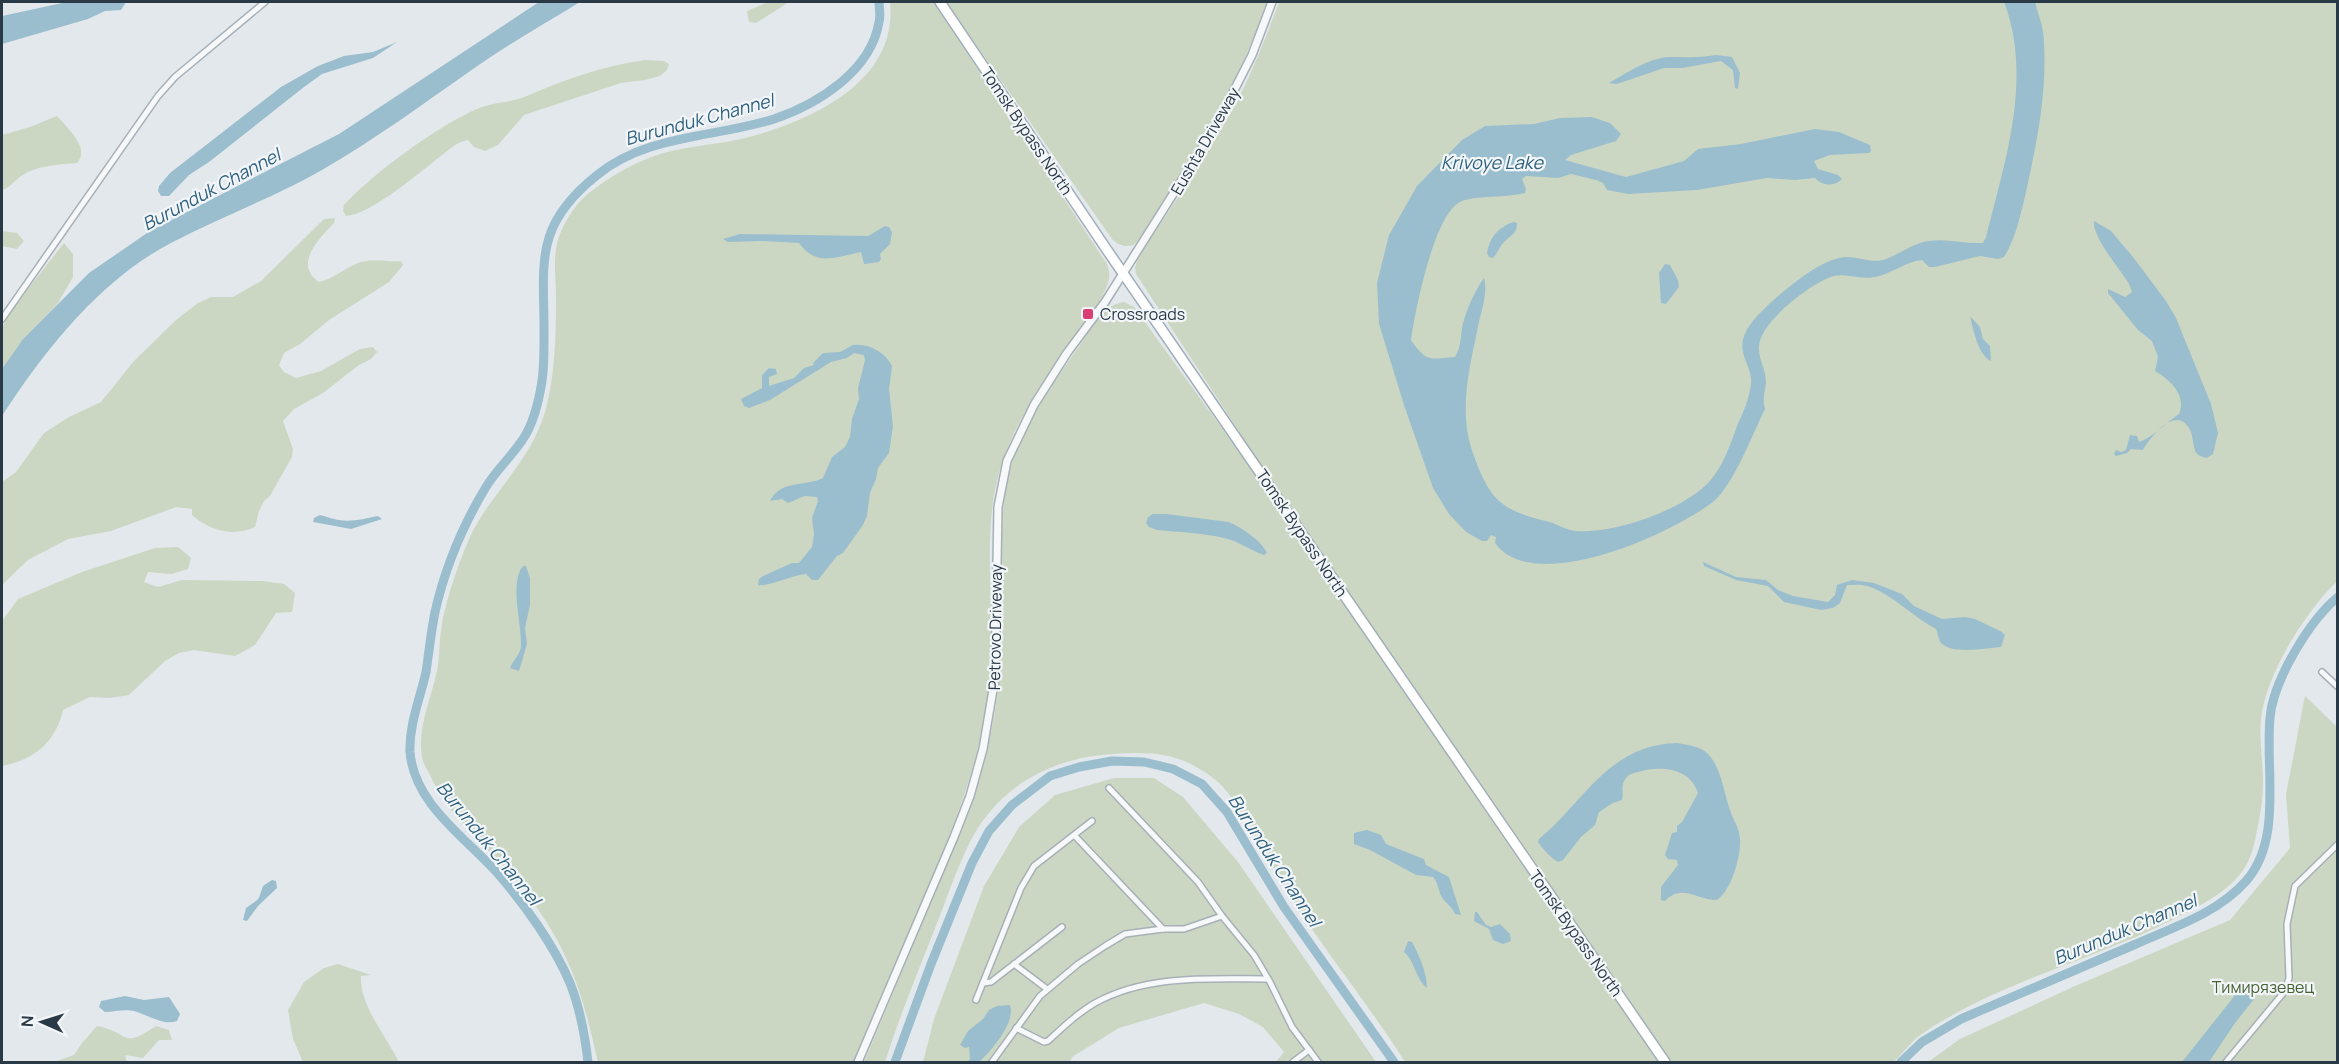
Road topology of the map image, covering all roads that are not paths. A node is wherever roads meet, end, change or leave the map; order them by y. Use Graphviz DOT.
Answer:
graph roads {
  1 [pos="265,2"];
  2 [pos="940,2"];
  3 [pos="1272,2"];
  4 [pos="1124,272"];
  5 [pos="2,319"];
  6 [pos="2322,672"];
  7 [pos="2337,687"];
  8 [pos="1109,788"];
  9 [pos="1092,821"];
  10 [pos="1076,836"];
  11 [pos="2337,844"];
  12 [pos="1222,916"];
  13 [pos="1062,927"];
  14 [pos="1163,929"];
  15 [pos="1014,964"];
  16 [pos="1268,979"];
  17 [pos="983,983"];
  18 [pos="1047,989"];
  19 [pos="976,1000"];
  20 [pos="1016,1028"];
  21 [pos="1309,1050"];
  22 [pos="858,1062"];
  23 [pos="992,1062"];
  24 [pos="1293,1062"];
  25 [pos="1318,1062"];
  26 [pos="1665,1062"];
  27 [pos="2226,1062"];
  1 -- 5 [label="street"];
  2 -- 4 [label="main road, Tomsk Bypass North"];
  3 -- 4 [label="street, Eushta Driveway"];
  4 -- 22 [label="street, Petrovo Driveway"];
  4 -- 26 [label="main road, Tomsk Bypass North"];
  6 -- 7 [label="street"];
  8 -- 12 [label="street"];
  9 -- 10 [label="street"];
  10 -- 14 [label="street"];
  10 -- 17 [label="street"];
  11 -- 27 [label="street"];
  12 -- 14 [label="street"];
  12 -- 16 [label="street"];
  13 -- 15 [label="street"];
  14 -- 18 [label="street"];
  15 -- 17 [label="street"];
  15 -- 18 [label="street"];
  16 -- 20 [label="street"];
  16 -- 21 [label="street"];
  17 -- 19 [label="street"];
  18 -- 20 [label="street"];
  20 -- 23 [label="street"];
  21 -- 24 [label="street"];
  21 -- 25 [label="street"];
}
